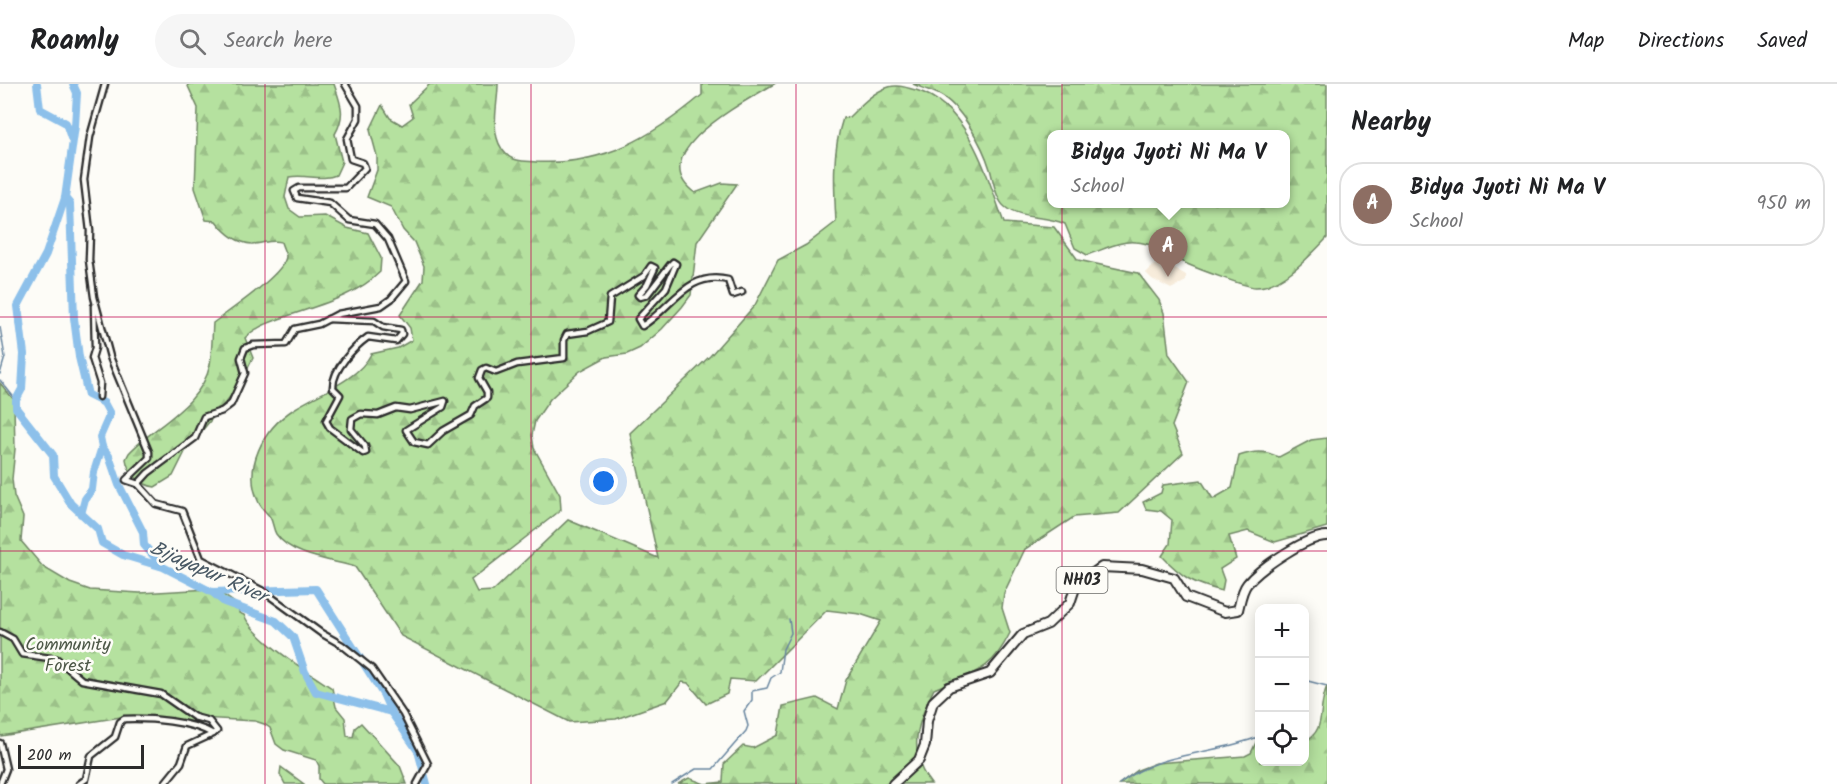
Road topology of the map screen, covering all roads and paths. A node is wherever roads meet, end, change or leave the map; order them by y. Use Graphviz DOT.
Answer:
graph roads {
  1 [pos="105,84"];
  2 [pos="345,84"];
  3 [pos="742,292"];
  4 [pos="94,297"];
  5 [pos="328,319"];
  6 [pos="99,397"];
  7 [pos="138,484"];
  8 [pos="1327,536"];
  9 [pos="0,633"];
  10 [pos="213,734"];
  11 [pos="0,743"];
  12 [pos="0,784"];
  13 [pos="78,784"];
  14 [pos="164,784"];
  15 [pos="417,784"];
  16 [pos="893,784"];
  1 -- 4 [label="street"];
  2 -- 5 [label="street"];
  3 -- 5 [label="street"];
  4 -- 6 [label="street"];
  4 -- 7 [label="street"];
  5 -- 7 [label="street"];
  7 -- 15 [label="street"];
  8 -- 16 [label="main road, NH03"];
  9 -- 10 [label="street"];
  10 -- 13 [label="street"];
  10 -- 14 [label="street"];
  11 -- 12 [label="street"];
}
